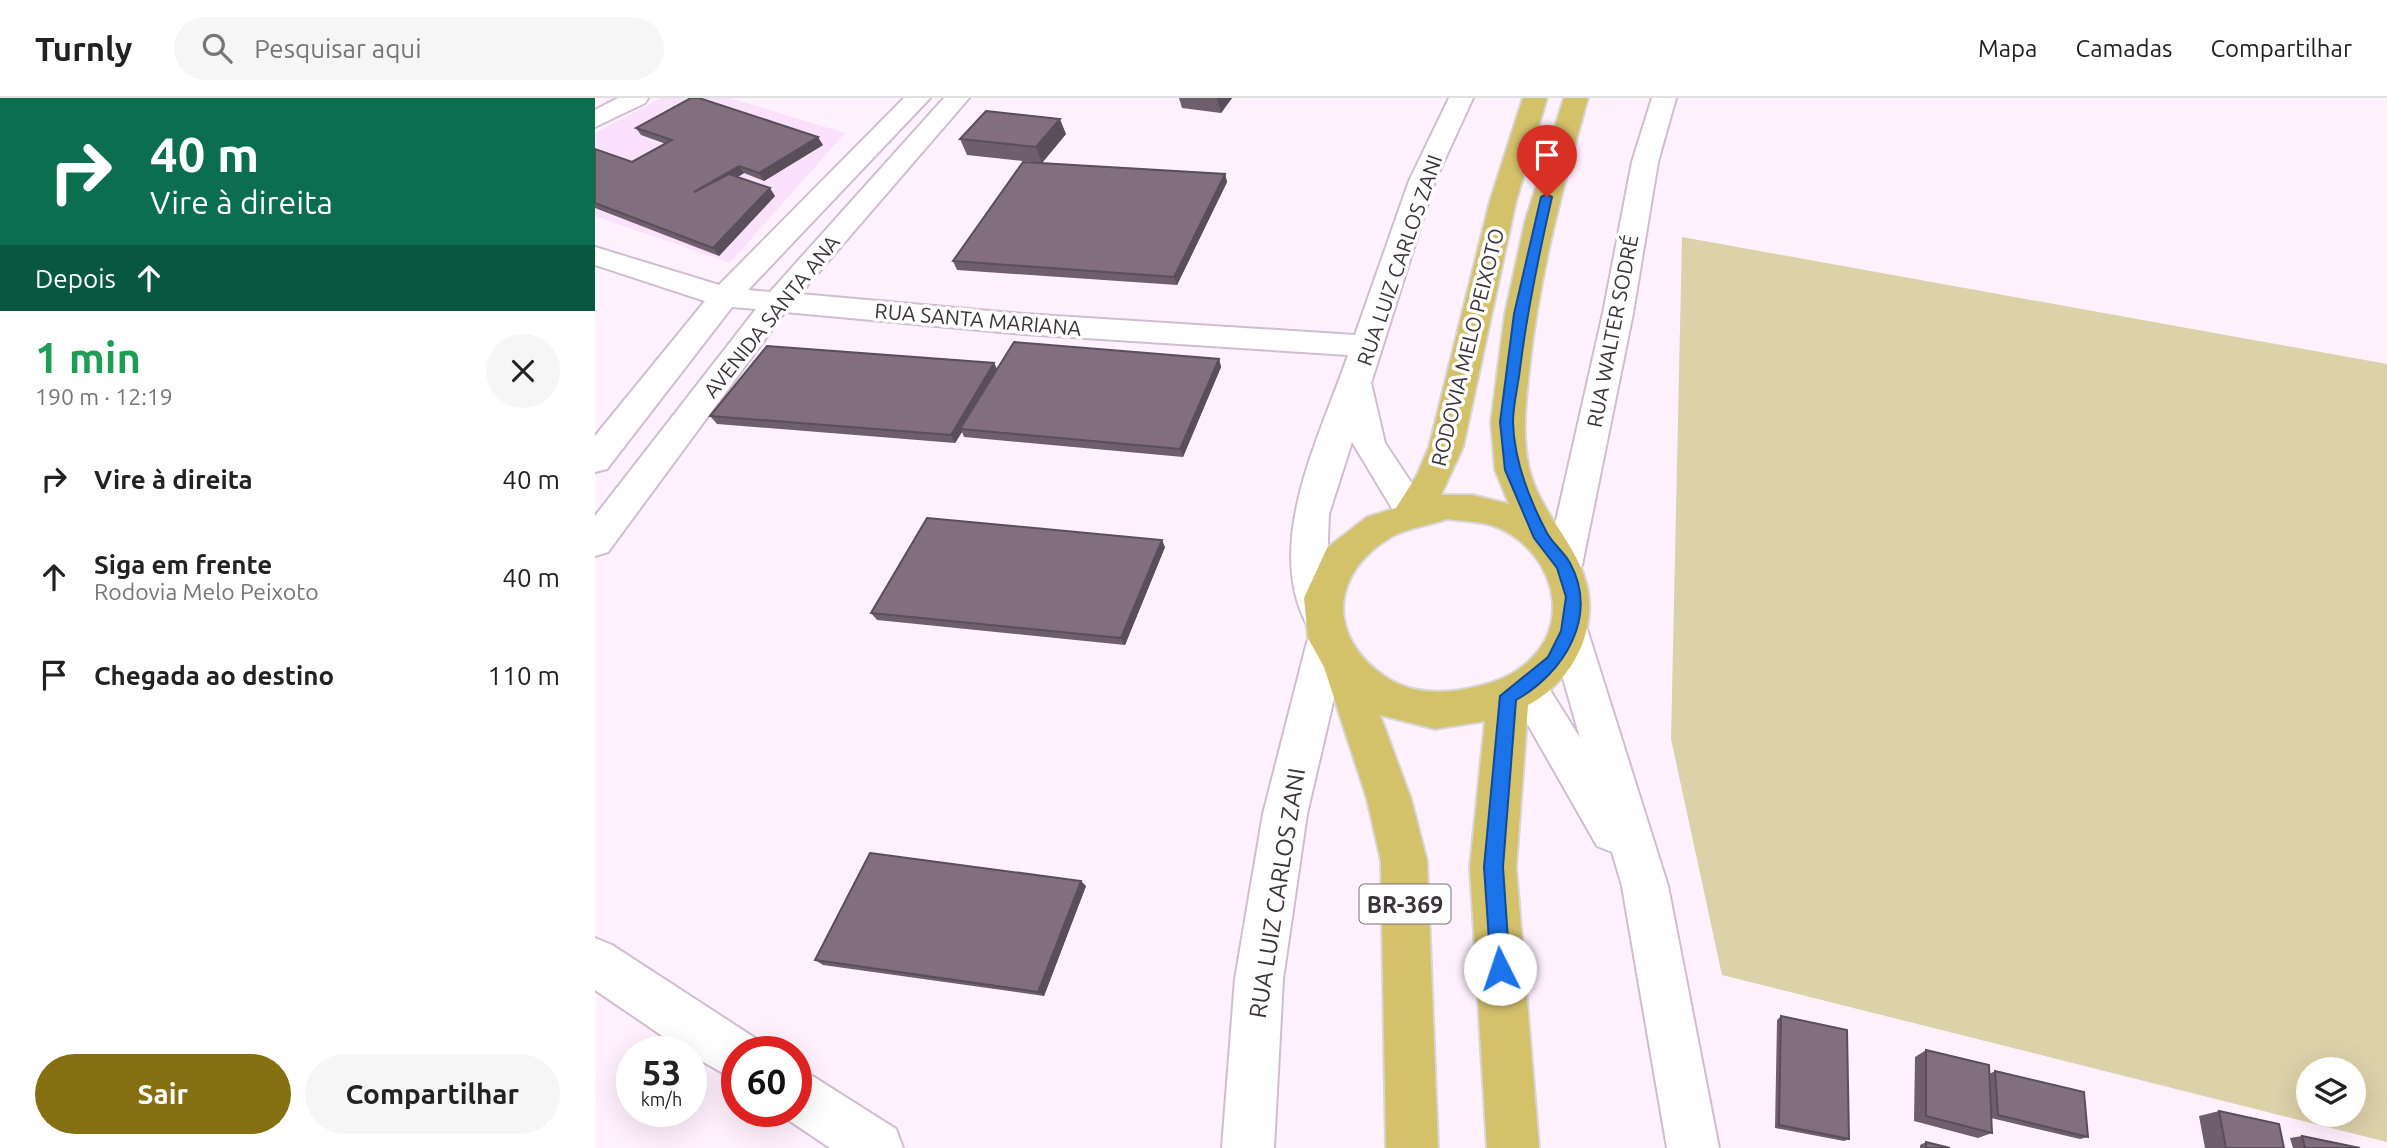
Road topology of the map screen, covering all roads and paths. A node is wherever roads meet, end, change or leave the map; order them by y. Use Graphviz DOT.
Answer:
graph roads {
  1 [pos="636,98"];
  2 [pos="918,98"];
  3 [pos="957,98"];
  4 [pos="1461,98"];
  5 [pos="1535,98"];
  6 [pos="1576,98"];
  7 [pos="1664,98"];
  8 [pos="595,120"];
  9 [pos="610,270"];
  10 [pos="724,297"];
  11 [pos="777,302"];
  12 [pos="1368,346"];
  13 [pos="1356,385"];
  14 [pos="595,460"];
  15 [pos="1412,511"];
  16 [pos="595,542"];
  17 [pos="1553,552"];
  18 [pos="1569,632"];
  19 [pos="1330,641"];
  20 [pos="1517,691"];
  21 [pos="1645,886"];
  22 [pos="595,962"];
  23 [pos="721,1045"];
  24 [pos="812,1105"];
  25 [pos="877,1148"];
  26 [pos="1248,1148"];
  27 [pos="1412,1148"];
  28 [pos="1513,1148"];
  29 [pos="1693,1148"];
  1 -- 8 [label="street"];
  2 -- 10 [label="street, AVENIDA SANTA ANA"];
  3 -- 11 [label="street, AVENIDA SANTA ANA"];
  4 -- 12 [label="street, RUA LUIZ CARLOS ZANI"];
  5 -- 15 [label="main road, RODOVIA MELO PEIXOTO"];
  6 -- 17 [label="main road, RODOVIA MELO PEIXOTO"];
  7 -- 17 [label="street, RUA WALTER SODRÉ"];
  9 -- 10 [label="street, RUA SANTA MARIANA"];
  10 -- 11 [label="street, RUA SANTA MARIANA"];
  10 -- 14 [label="street, AVENIDA SANTA ANA"];
  11 -- 12 [label="street, RUA SANTA MARIANA"];
  11 -- 16 [label="street, AVENIDA SANTA ANA"];
  12 -- 13 [label="street, RUA LUIZ CARLOS ZANI"];
  13 -- 15 [label="street, RUA LUIZ CARLOS ZANI"];
  13 -- 19 [label="street, RUA LUIZ CARLOS ZANI"];
  15 -- 17 [label="main road"];
  15 -- 19 [label="main road"];
  17 -- 18 [label="main road"];
  18 -- 20 [label="main road"];
  18 -- 21 [label="street"];
  19 -- 20 [label="main road"];
  19 -- 26 [label="street, RUA LUIZ CARLOS ZANI"];
  19 -- 27 [label="main road, BR-369"];
  20 -- 21 [label="street"];
  20 -- 28 [label="main road"];
  21 -- 29 [label="street"];
  22 -- 23 [label="street"];
  24 -- 25 [label="street"];
}
